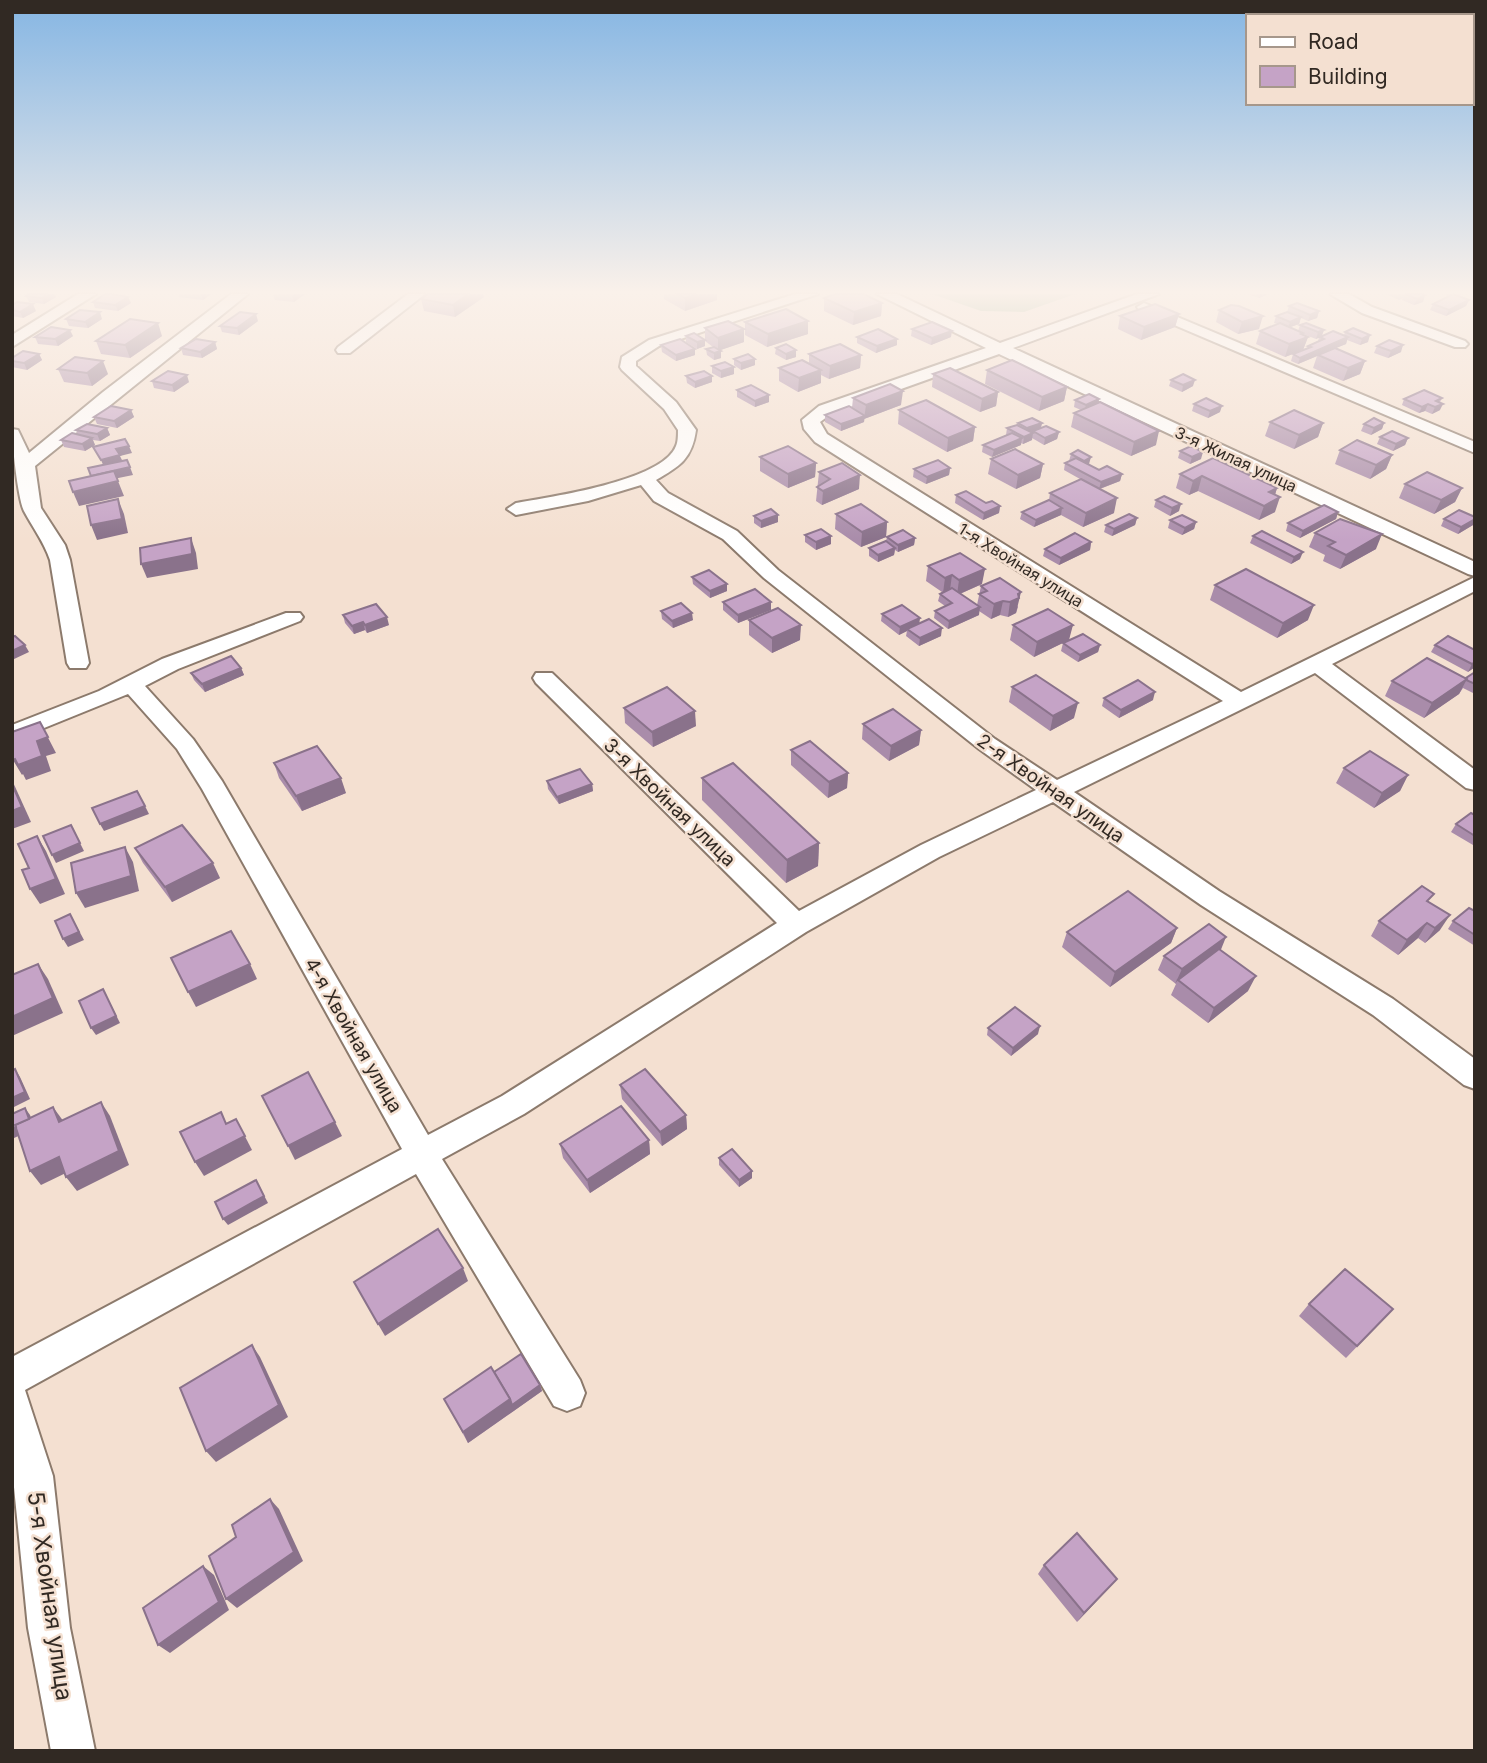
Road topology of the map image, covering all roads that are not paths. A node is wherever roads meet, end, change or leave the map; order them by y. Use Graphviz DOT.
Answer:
graph roads {
  1 [pos="135,376"];
  2 [pos="637,376"];
  3 [pos="922,376"];
  4 [pos="1059,376"];
  5 [pos="1306,376"];
  6 [pos="12,435"];
  7 [pos="1475,448"];
  8 [pos="26,465"];
  9 [pos="645,479"];
  10 [pos="516,509"];
  11 [pos="1475,570"];
  12 [pos="1475,583"];
  13 [pos="293,617"];
  14 [pos="78,663"];
  15 [pos="1317,664"];
  16 [pos="544,678"];
  17 [pos="131,684"];
  18 [pos="1240,702"];
  19 [pos="12,734"];
  20 [pos="1475,782"];
  21 [pos="1056,793"];
  22 [pos="796,925"];
  23 [pos="1475,1076"];
  24 [pos="422,1155"];
  25 [pos="12,1377"];
  26 [pos="567,1393"];
  27 [pos="12,1402"];
  28 [pos="73,1751"];
  1 -- 8 [label="street"];
  2 -- 9 [label="street"];
  3 -- 18 [label="street, 1-я Хвойная улица"];
  4 -- 11 [label="street, 3-я Жилая улица"];
  5 -- 7 [label="street"];
  6 -- 8 [label="street"];
  8 -- 14 [label="street"];
  9 -- 10 [label="street"];
  9 -- 21 [label="street, 2-я Хвойная улица"];
  12 -- 15 [label="street"];
  13 -- 17 [label="street"];
  15 -- 18 [label="street"];
  15 -- 20 [label="street"];
  16 -- 22 [label="street, 3-я Хвойная улица"];
  17 -- 19 [label="street"];
  17 -- 24 [label="street, 4-я Хвойная улица"];
  18 -- 21 [label="street"];
  21 -- 22 [label="street"];
  21 -- 23 [label="street, 2-я Хвойная улица"];
  22 -- 24 [label="street"];
  24 -- 25 [label="street"];
  24 -- 26 [label="street, 4-я Хвойная улица"];
  27 -- 28 [label="street, 5-я Хвойная улица"];
}
